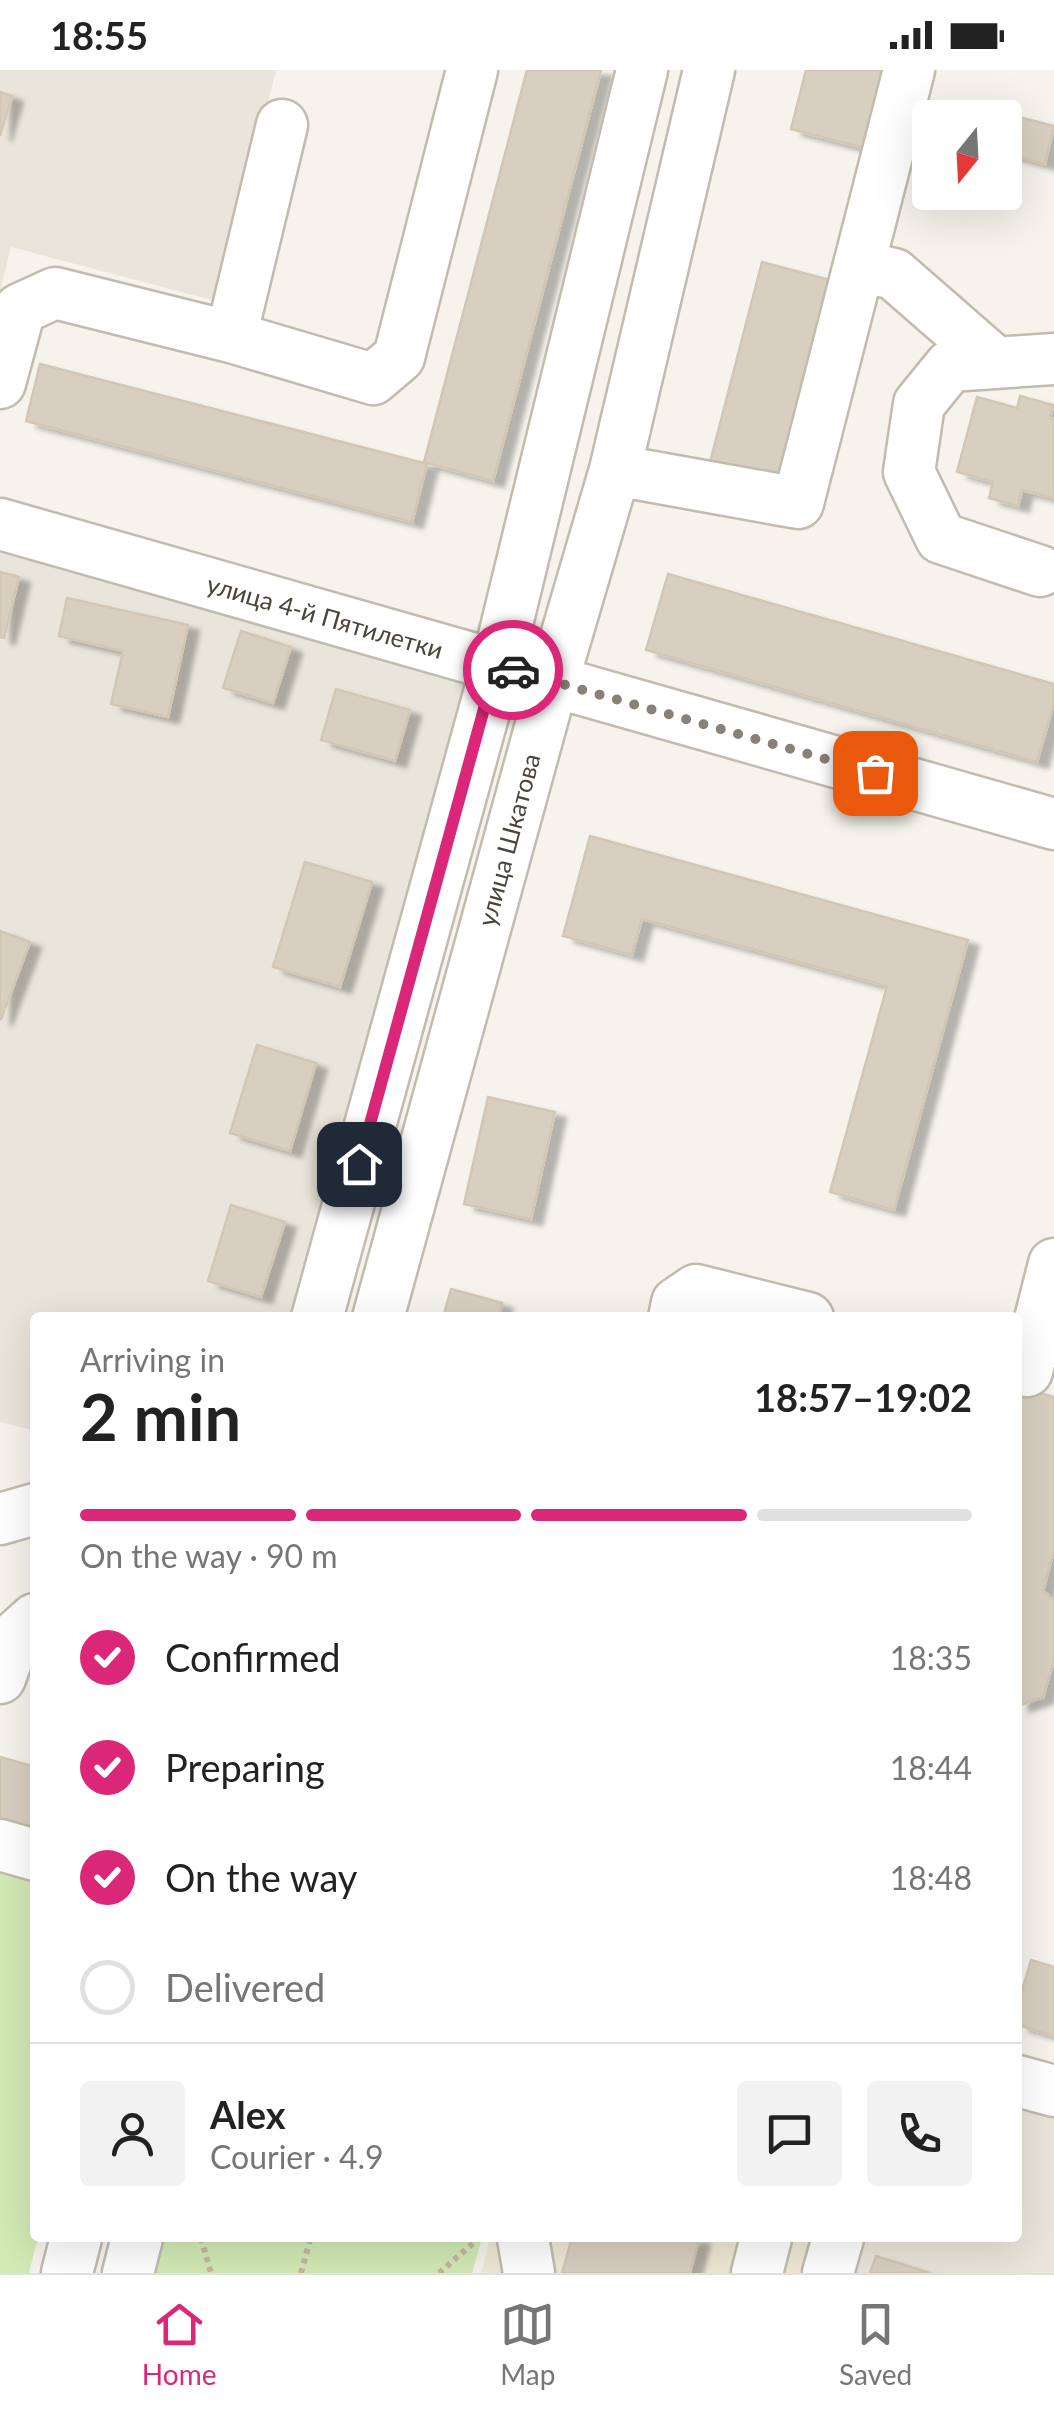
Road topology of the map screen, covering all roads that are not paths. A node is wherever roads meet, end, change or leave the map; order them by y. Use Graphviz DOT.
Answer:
graph roads {
  1 [pos="472,70"];
  2 [pos="642,70"];
  3 [pos="709,70"];
  4 [pos="909,70"];
  5 [pos="282,124"];
  6 [pos="859,266"];
  7 [pos="231,337"];
  8 [pos="1054,359"];
  9 [pos="996,363"];
  10 [pos="0,383"];
  11 [pos="615,470"];
  12 [pos="0,524"];
  13 [pos="1040,571"];
  14 [pos="496,665"];
  15 [pos="552,681"];
  16 [pos="1054,824"];
  17 [pos="1054,1264"];
  18 [pos="318,1312"];
  19 [pos="380,1312"];
  20 [pos="675,1312"];
  21 [pos="784,1312"];
  22 [pos="1033,1372"];
  23 [pos="30,1510"];
  24 [pos="0,1519"];
  25 [pos="30,1623"];
  26 [pos="0,1678"];
  27 [pos="0,1845"];
  28 [pos="30,1854"];
  29 [pos="1022,2083"];
  30 [pos="1054,2091"];
  31 [pos="75,2242"];
  32 [pos="136,2242"];
  33 [pos="524,2242"];
  34 [pos="765,2242"];
  35 [pos="837,2242"];
  36 [pos="67,2273"];
  37 [pos="128,2273"];
  38 [pos="528,2273"];
  39 [pos="757,2273"];
  40 [pos="828,2273"];
  1 -- 7 [label="street"];
  2 -- 14 [label="street"];
  3 -- 11 [label="street, улица Шкатова"];
  4 -- 6 [label="street"];
  5 -- 7 [label="street"];
  6 -- 9 [label="street"];
  6 -- 11 [label="street"];
  7 -- 10 [label="street"];
  8 -- 9 [label="street"];
  9 -- 13 [label="street"];
  11 -- 15 [label="street, улица Шкатова"];
  12 -- 14 [label="street, улица 4-й Пятилетки"];
  14 -- 15 [label="street, улица 4-й Пятилетки"];
  14 -- 18 [label="street"];
  15 -- 16 [label="street, улица 4-й Пятилетки"];
  15 -- 19 [label="street, улица Шкатова"];
  17 -- 22 [label="street"];
  20 -- 21 [label="street"];
  23 -- 24 [label="street"];
  25 -- 26 [label="street"];
  27 -- 28 [label="street"];
  29 -- 30 [label="street"];
  31 -- 36 [label="street"];
  32 -- 37 [label="street"];
  33 -- 38 [label="street"];
  34 -- 39 [label="street"];
  35 -- 40 [label="street"];
}
